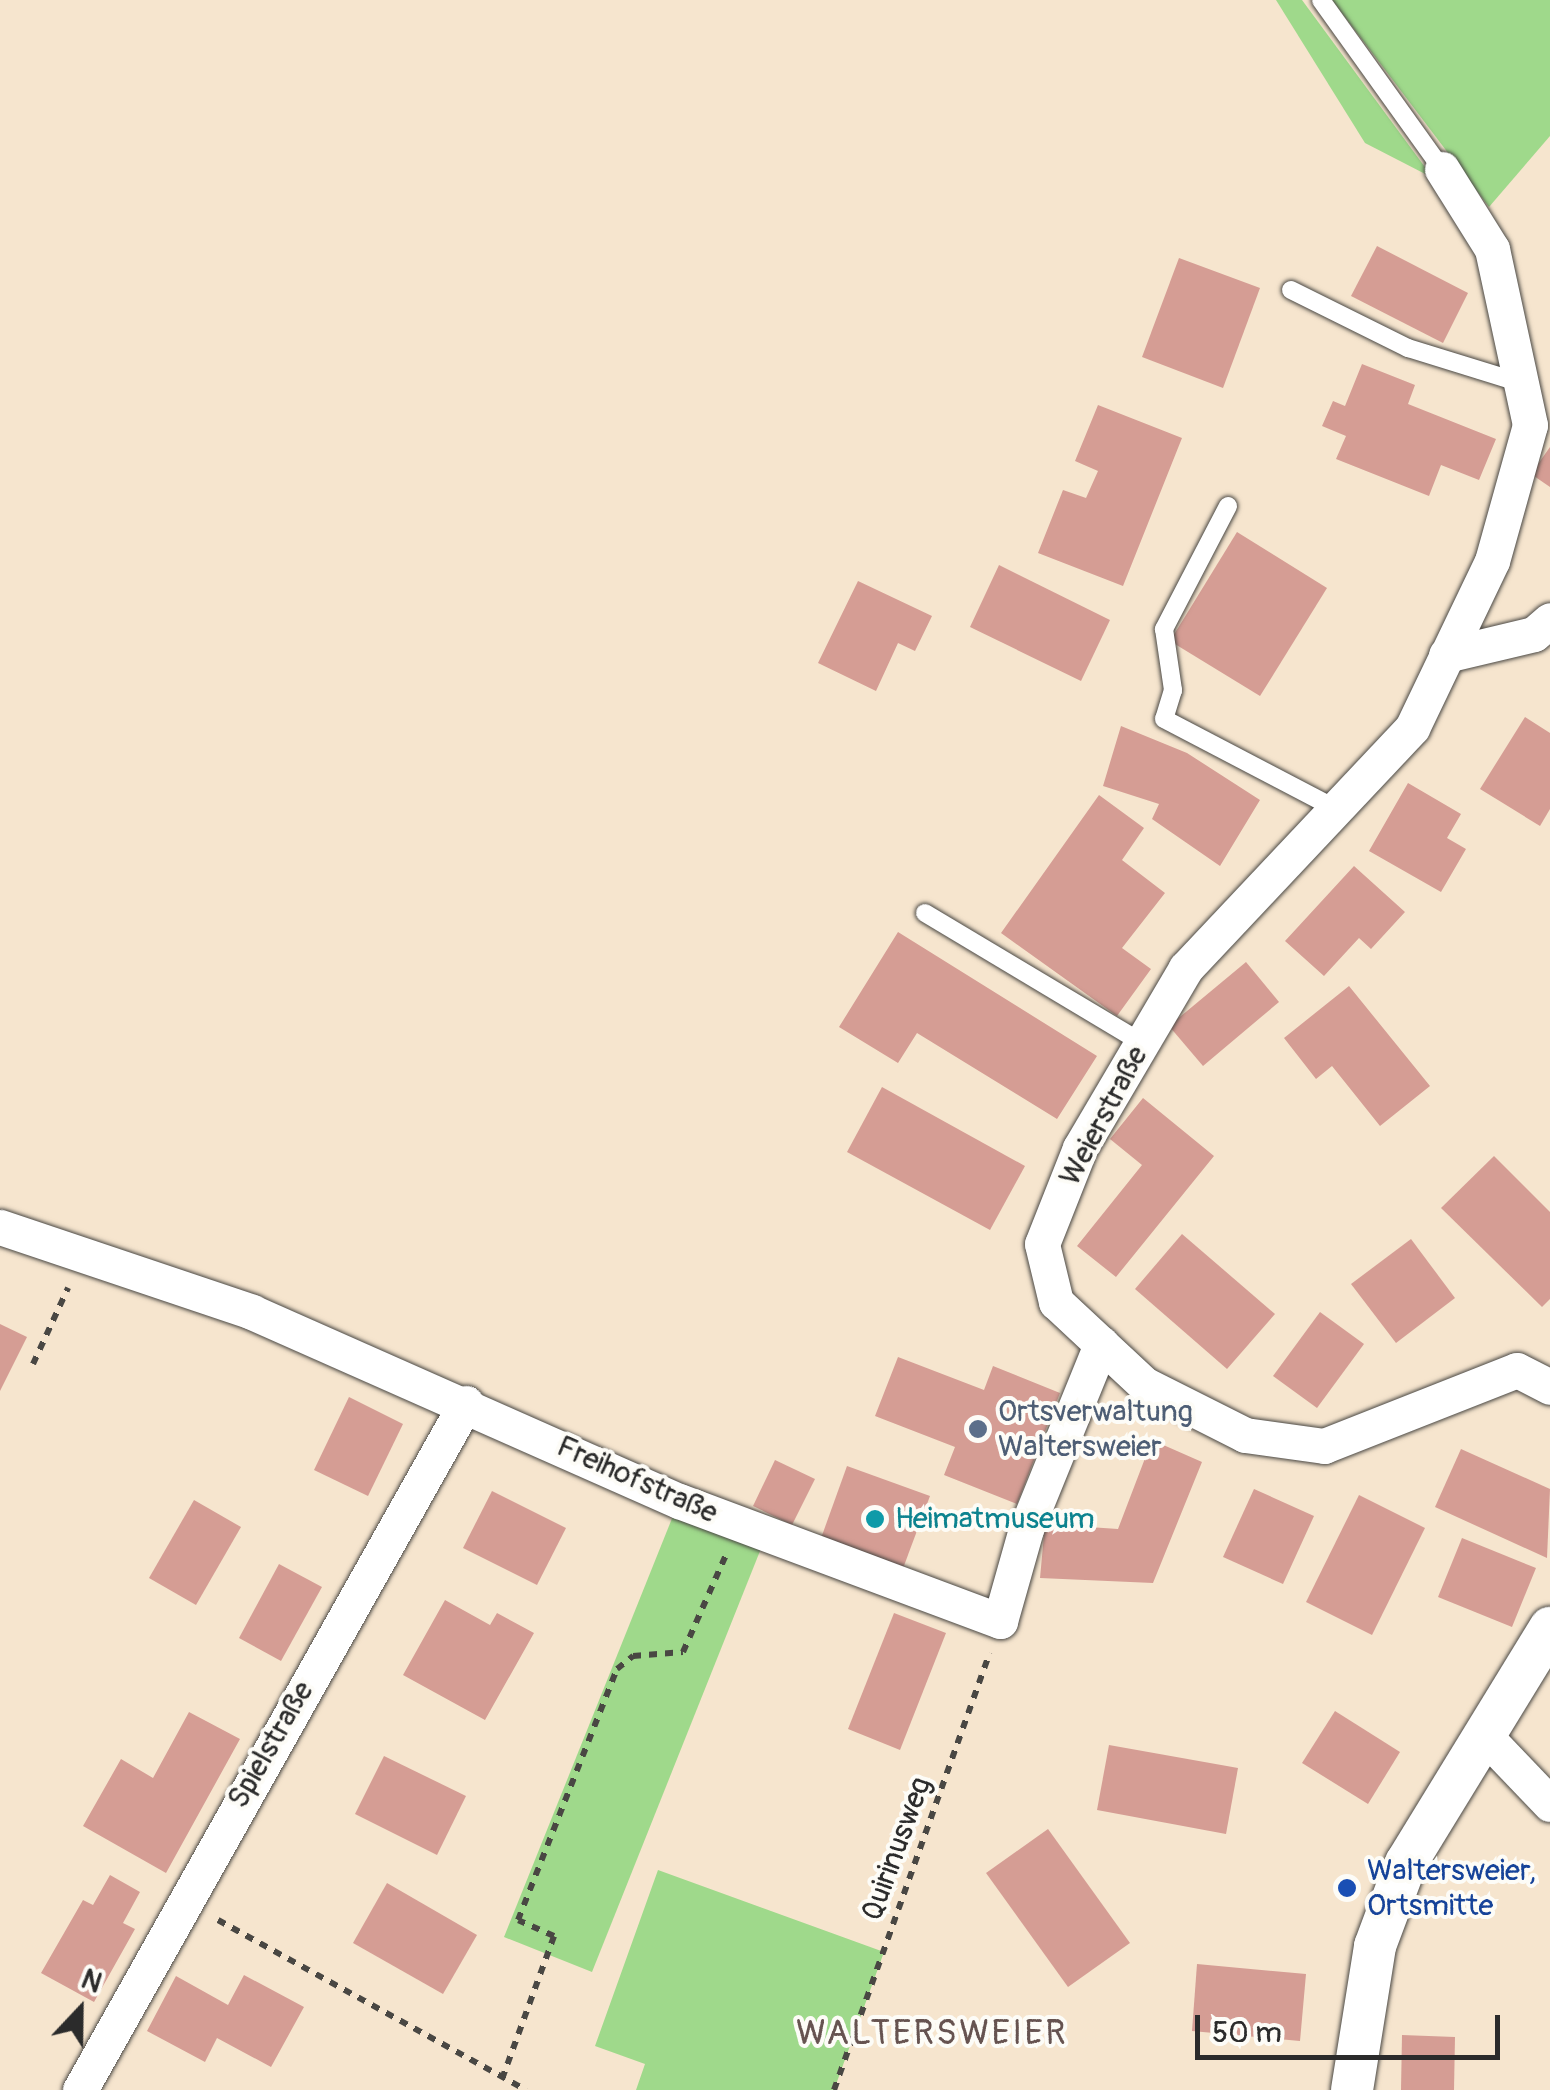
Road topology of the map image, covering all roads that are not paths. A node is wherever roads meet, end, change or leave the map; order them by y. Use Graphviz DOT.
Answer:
graph roads {
  1 [pos="1321,0"];
  2 [pos="1442,168"];
  3 [pos="1291,290"];
  4 [pos="1521,383"];
  5 [pos="1228,506"];
  6 [pos="1550,620"];
  7 [pos="1446,655"];
  8 [pos="1336,809"];
  9 [pos="925,913"];
  10 [pos="1142,1043"];
  11 [pos="0,1227"];
  12 [pos="1101,1344"];
  13 [pos="1550,1387"];
  14 [pos="466,1402"];
  15 [pos="1550,1628"];
  16 [pos="1484,1734"];
  17 [pos="1550,1804"];
  18 [pos="80,2090"];
  19 [pos="1352,2090"];
  1 -- 2 [label="lane"];
  2 -- 4 [label="street, Weierstraße"];
  3 -- 4 [label="lane"];
  4 -- 7 [label="street, Weierstraße"];
  5 -- 8 [label="lane"];
  6 -- 7 [label="street"];
  7 -- 8 [label="street, Weierstraße"];
  8 -- 10 [label="street, Weierstraße"];
  9 -- 10 [label="lane"];
  10 -- 12 [label="street, Weierstraße"];
  11 -- 14 [label="street, Freihofstraße"];
  12 -- 13 [label="street, Weierstraße"];
  12 -- 14 [label="street, Freihofstraße"];
  14 -- 18 [label="street, Spielstraße"];
  15 -- 16 [label="street"];
  16 -- 17 [label="street"];
  16 -- 19 [label="street"];
}
